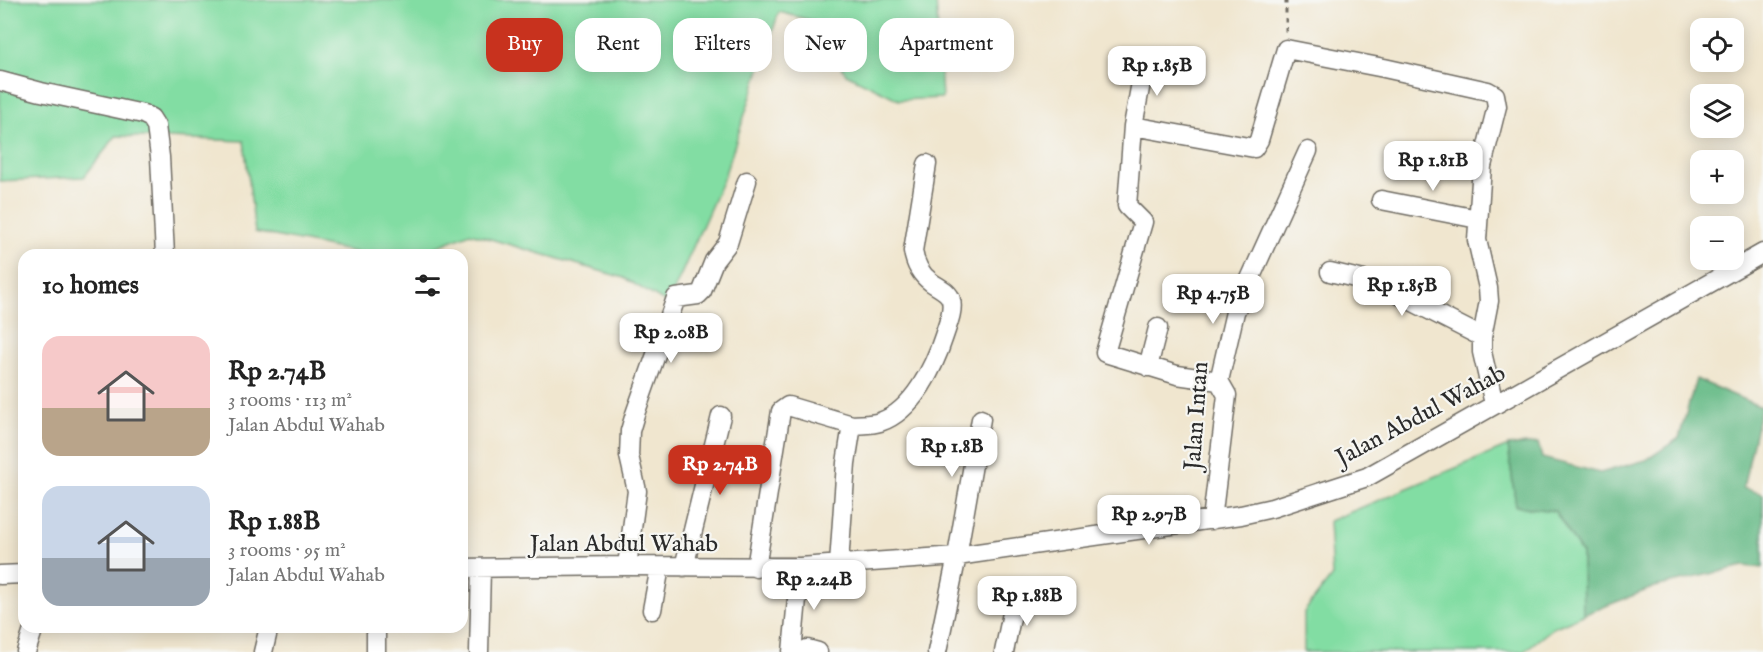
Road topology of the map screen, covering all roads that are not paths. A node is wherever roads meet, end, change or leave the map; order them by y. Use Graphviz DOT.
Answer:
graph roads {
  1 [pos="1145,61"];
  2 [pos="0,81"];
  3 [pos="1134,126"];
  4 [pos="1308,151"];
  5 [pos="927,164"];
  6 [pos="747,181"];
  7 [pos="1381,200"];
  8 [pos="1478,219"];
  9 [pos="165,249"];
  10 [pos="1763,254"];
  11 [pos="1330,272"];
  12 [pos="1158,328"];
  13 [pos="1482,337"];
  14 [pos="1148,367"];
  15 [pos="1219,381"];
  16 [pos="1494,404"];
  17 [pos="721,416"];
  18 [pos="981,419"];
  19 [pos="852,425"];
  20 [pos="1212,520"];
  21 [pos="957,556"];
  22 [pos="839,564"];
  23 [pos="627,566"];
  24 [pos="660,567"];
  25 [pos="684,567"];
  26 [pos="800,567"];
  27 [pos="468,568"];
  28 [pos="481,568"];
  29 [pos="756,568"];
  30 [pos="18,574"];
  31 [pos="0,575"];
  32 [pos="1016,594"];
  33 [pos="652,610"];
  34 [pos="32,633"];
  35 [pos="268,633"];
  36 [pos="376,633"];
  37 [pos="806,651"];
  38 [pos="26,652"];
  39 [pos="263,652"];
  40 [pos="376,652"];
  41 [pos="479,652"];
  42 [pos="937,652"];
  43 [pos="1004,652"];
  1 -- 3 [label="street"];
  2 -- 9 [label="street"];
  3 -- 8 [label="street"];
  3 -- 14 [label="street"];
  4 -- 15 [label="street, Jalan Intan"];
  5 -- 19 [label="street"];
  6 -- 23 [label="street"];
  7 -- 8 [label="street"];
  8 -- 13 [label="street"];
  10 -- 16 [label="street, Jalan Abdul Wahab"];
  11 -- 13 [label="street"];
  12 -- 14 [label="street"];
  13 -- 16 [label="street"];
  14 -- 15 [label="street"];
  15 -- 20 [label="street, Jalan Intan"];
  16 -- 20 [label="street, Jalan Abdul Wahab"];
  17 -- 25 [label="street"];
  18 -- 21 [label="street"];
  19 -- 22 [label="street"];
  19 -- 29 [label="street"];
  20 -- 21 [label="street, Jalan Abdul Wahab"];
  21 -- 22 [label="street, Jalan Abdul Wahab"];
  21 -- 42 [label="street"];
  22 -- 26 [label="street, Jalan Abdul Wahab"];
  23 -- 24 [label="street, Jalan Abdul Wahab"];
  23 -- 28 [label="street, Jalan Abdul Wahab"];
  24 -- 25 [label="street, Jalan Abdul Wahab"];
  24 -- 33 [label="street"];
  25 -- 29 [label="street, Jalan Abdul Wahab"];
  26 -- 29 [label="street, Jalan Abdul Wahab"];
  26 -- 37 [label="street"];
  27 -- 28 [label="street, Jalan Abdul Wahab"];
  28 -- 41 [label="street"];
  30 -- 31 [label="street"];
  32 -- 43 [label="street"];
  34 -- 38 [label="street"];
  35 -- 39 [label="street"];
  36 -- 40 [label="street"];
}
